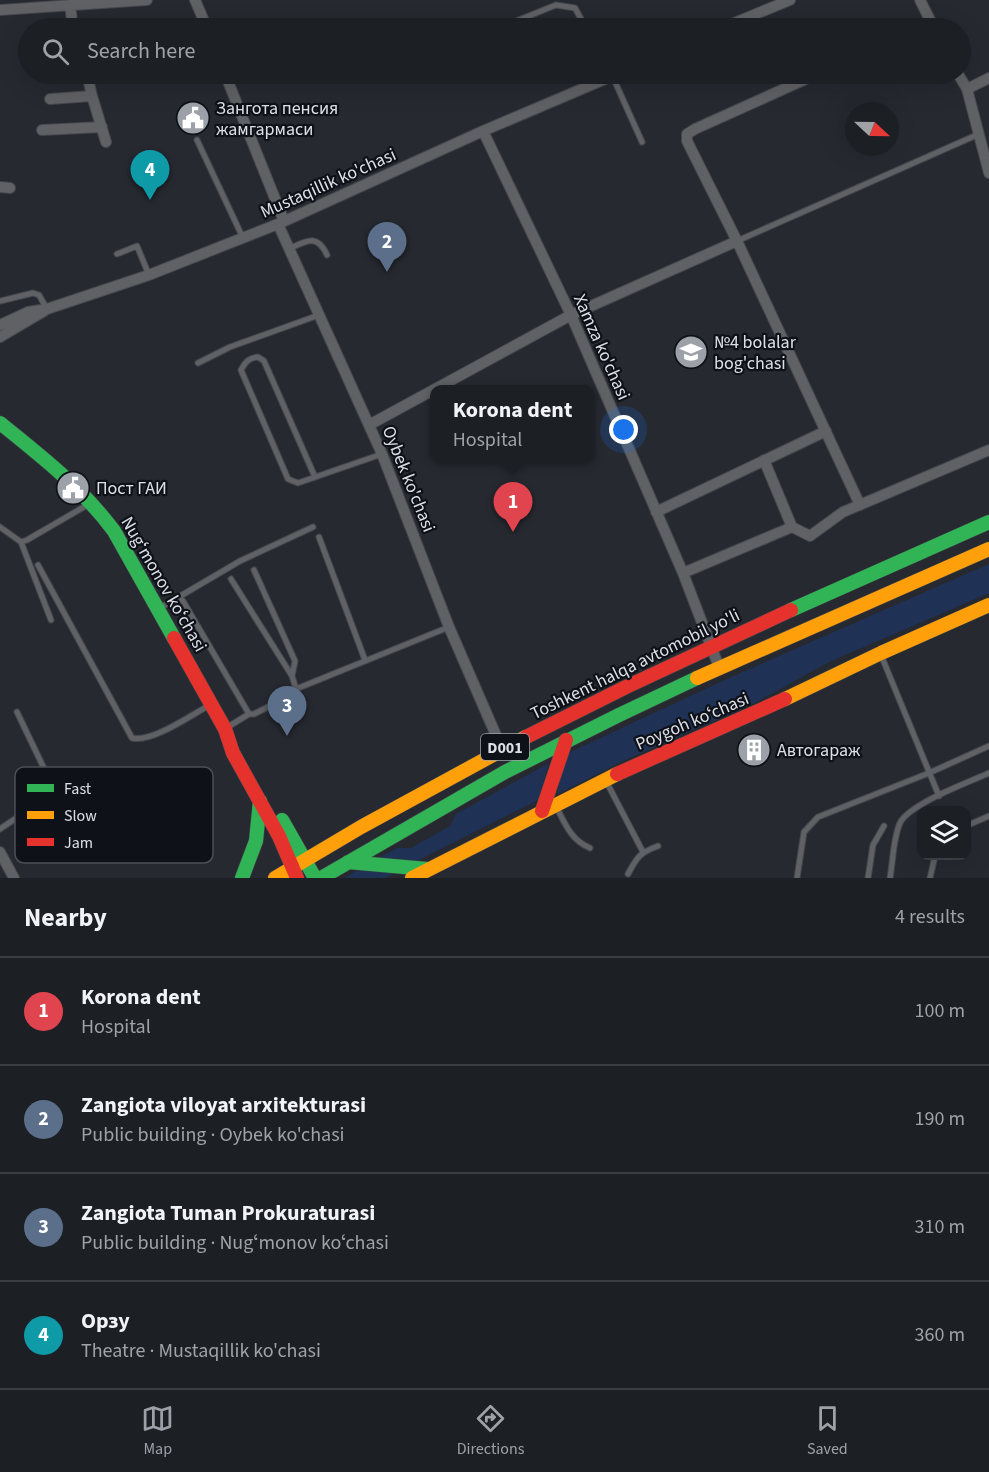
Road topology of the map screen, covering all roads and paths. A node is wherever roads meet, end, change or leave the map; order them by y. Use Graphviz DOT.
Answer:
graph roads {
  1 [pos="147,0"];
  2 [pos="195,0"];
  3 [pos="790,0"];
  4 [pos="920,0"];
  5 [pos="772,3"];
  6 [pos="70,5"];
  7 [pos="0,10"];
  8 [pos="72,18"];
  9 [pos="203,18"];
  10 [pos="524,18"];
  11 [pos="580,18"];
  12 [pos="742,18"];
  13 [pos="928,18"];
  14 [pos="989,78"];
  15 [pos="89,84"];
  16 [pos="229,84"];
  17 [pos="591,84"];
  18 [pos="618,84"];
  19 [pos="795,84"];
  20 [pos="964,84"];
  21 [pos="967,89"];
  22 [pos="92,96"];
  23 [pos="50,99"];
  24 [pos="102,127"];
  25 [pos="42,130"];
  26 [pos="483,131"];
  27 [pos="979,134"];
  28 [pos="197,140"];
  29 [pos="106,142"];
  30 [pos="642,142"];
  31 [pos="989,173"];
  32 [pos="281,223"];
  33 [pos="243,238"];
  34 [pos="737,240"];
  35 [pos="289,249"];
  36 [pos="117,254"];
  37 [pos="327,255"];
  38 [pos="149,275"];
  39 [pos="0,301"];
  40 [pos="47,309"];
  41 [pos="319,315"];
  42 [pos="571,315"];
  43 [pos="0,325"];
  44 [pos="0,337"];
  45 [pos="198,363"];
  46 [pos="442,385"];
  47 [pos="430,392"];
  48 [pos="0,423"];
  49 [pos="369,425"];
  50 [pos="826,431"];
  51 [pos="989,450"];
  52 [pos="382,454"];
  53 [pos="764,460"];
  54 [pos="315,477"];
  55 [pos="92,502"];
  56 [pos="860,505"];
  57 [pos="656,512"];
  58 [pos="989,522"];
  59 [pos="0,527"];
  60 [pos="313,527"];
  61 [pos="792,527"];
  62 [pos="319,537"];
  63 [pos="21,542"];
  64 [pos="989,549"];
  65 [pos="38,565"];
  66 [pos="254,570"];
  67 [pos="683,573"];
  68 [pos="231,579"];
  69 [pos="177,597"];
  70 [pos="989,605"];
  71 [pos="158,608"];
  72 [pos="51,620"];
  73 [pos="449,627"];
  74 [pos="711,645"];
  75 [pos="880,653"];
  76 [pos="365,660"];
  77 [pos="719,667"];
  78 [pos="292,676"];
  79 [pos="296,689"];
  80 [pos="211,704"];
  81 [pos="17,712"];
  82 [pos="249,714"];
  83 [pos="225,729"];
  84 [pos="566,740"];
  85 [pos="989,746"];
  86 [pos="502,749"];
  87 [pos="43,767"];
  88 [pos="929,773"];
  89 [pos="989,773"];
  90 [pos="605,779"];
  91 [pos="939,796"];
  92 [pos="260,801"];
  93 [pos="555,804"];
  94 [pos="542,811"];
  95 [pos="989,816"];
  96 [pos="15,818"];
  97 [pos="971,824"];
  98 [pos="885,826"];
  99 [pos="0,828"];
  100 [pos="658,846"];
  101 [pos="590,849"];
  102 [pos="0,852"];
  103 [pos="643,852"];
  104 [pos="305,860"];
  105 [pos="934,860"];
  106 [pos="348,862"];
  107 [pos="295,873"];
  108 [pos="429,874"];
  109 [pos="628,874"];
  110 [pos="14,878"];
  111 [pos="242,878"];
  112 [pos="275,878"];
  113 [pos="315,878"];
  114 [pos="321,878"];
  115 [pos="412,878"];
  116 [pos="797,878"];
  117 [pos="868,878"];
  118 [pos="890,878"];
  119 [pos="930,878"];
  1 -- 6 [label="street"];
  2 -- 9 [label="street"];
  3 -- 5 [label="street"];
  4 -- 13 [label="street"];
  5 -- 12 [label="street"];
  6 -- 7 [label="street"];
  6 -- 8 [label="street"];
  10 -- 11 [label="lane"];
  14 -- 21 [label="street"];
  15 -- 22 [label="street"];
  16 -- 32 [label="street, Oybek ko'chasi"];
  17 -- 26 [label="street, Mustaqillik ko'chasi"];
  18 -- 30 [label="lane"];
  19 -- 34 [label="street"];
  20 -- 21 [label="street"];
  21 -- 27 [label="street"];
  22 -- 23 [label="street"];
  22 -- 24 [label="street"];
  24 -- 25 [label="street"];
  24 -- 29 [label="street"];
  26 -- 32 [label="street, Mustaqillik ko'chasi"];
  26 -- 42 [label="street, Xamza ko'chasi"];
  27 -- 31 [label="street"];
  27 -- 34 [label="lane"];
  28 -- 33 [label="lane"];
  32 -- 33 [label="street, Mustaqillik ko'chasi"];
  32 -- 35 [label="street, Oybek ko'chasi"];
  33 -- 38 [label="street, Mustaqillik ko'chasi"];
  34 -- 42 [label="street"];
  34 -- 50 [label="street"];
  35 -- 37 [label="lane"];
  35 -- 41 [label="street, Oybek ko'chasi"];
  36 -- 38 [label="lane"];
  38 -- 40 [label="street, Mustaqillik ko'chasi"];
  39 -- 40 [label="lane"];
  40 -- 43 [label="street, Mustaqillik ko'chasi"];
  40 -- 44 [label="street, Mustaqillik ko'chasi"];
  41 -- 45 [label="lane"];
  41 -- 49 [label="street, Oybek ko'chasi"];
  42 -- 46 [label="street"];
  42 -- 57 [label="street, Xamza ko'chasi"];
  47 -- 49 [label="street"];
  48 -- 55 [label="main road, Nugʻmonov koʻchasi"];
  49 -- 52 [label="street, Oybek ko'chasi"];
  50 -- 53 [label="street"];
  50 -- 56 [label="street"];
  51 -- 56 [label="street"];
  52 -- 54 [label="lane"];
  52 -- 73 [label="street, Oybek ko'chasi"];
  53 -- 57 [label="street"];
  53 -- 61 [label="street"];
  54 -- 54 [label="lane"];
  55 -- 63 [label="lane"];
  55 -- 71 [label="main road, Nugʻmonov koʻchasi"];
  56 -- 61 [label="street"];
  57 -- 67 [label="street, Xamza ko'chasi"];
  58 -- 74 [label="main road, Toshkent halqa avtomobil yo'li / D001"];
  59 -- 63 [label="lane"];
  60 -- 69 [label="lane"];
  61 -- 67 [label="street"];
  62 -- 76 [label="lane"];
  63 -- 72 [label="lane"];
  64 -- 77 [label="main road, D001"];
  65 -- 80 [label="lane"];
  66 -- 78 [label="lane"];
  67 -- 74 [label="street, Xamza ko'chasi"];
  68 -- 78 [label="lane"];
  69 -- 71 [label="lane"];
  69 -- 82 [label="lane"];
  70 -- 75 [label="main road, Poygoh koʻchasi"];
  71 -- 80 [label="main road, Nugʻmonov koʻchasi"];
  73 -- 76 [label="lane"];
  73 -- 86 [label="street, Oybek ko'chasi"];
  74 -- 77 [label="street, Xamza ko'chasi"];
  74 -- 86 [label="main road, Toshkent halqa avtomobil yo'li / D001"];
  75 -- 88 [label="lane"];
  75 -- 90 [label="main road, Poygoh koʻchasi"];
  76 -- 79 [label="lane"];
  77 -- 84 [label="main road, D001"];
  78 -- 79 [label="lane"];
  79 -- 82 [label="lane"];
  80 -- 83 [label="main road, Nugʻmonov koʻchasi"];
  81 -- 87 [label="lane"];
  82 -- 83 [label="lane"];
  83 -- 92 [label="main road, Nugʻmonov koʻchasi"];
  83 -- 104 [label="main road, Nugʻmonov koʻchasi"];
  84 -- 94 [label="main road"];
  84 -- 106 [label="main road, D001"];
  85 -- 88 [label="lane"];
  86 -- 104 [label="main road, Toshkent halqa avtomobil yo'li / D001"];
  88 -- 91 [label="lane"];
  88 -- 116 [label="lane"];
  89 -- 91 [label="lane"];
  90 -- 93 [label="main road, Poygoh koʻchasi"];
  90 -- 103 [label="lane"];
  91 -- 118 [label="lane"];
  92 -- 107 [label="main road, Nugʻmonov koʻchasi"];
  92 -- 111 [label="main road"];
  93 -- 94 [label="main road, Poygoh koʻchasi"];
  93 -- 101 [label="lane"];
  94 -- 108 [label="main road, Poygoh koʻchasi"];
  95 -- 97 [label="lane"];
  96 -- 99 [label="lane"];
  98 -- 117 [label="lane"];
  100 -- 103 [label="lane"];
  102 -- 110 [label="street"];
  103 -- 109 [label="lane"];
  104 -- 107 [label="main road, Toshkent halqa avtomobil yo'li / D001"];
  104 -- 113 [label="main road, Nugʻmonov koʻchasi"];
  105 -- 119 [label="lane"];
  106 -- 108 [label="main road"];
  106 -- 114 [label="main road, D001"];
  107 -- 112 [label="main road, Toshkent halqa avtomobil yo'li / D001"];
  108 -- 115 [label="main road, Poygoh koʻchasi"];
}
